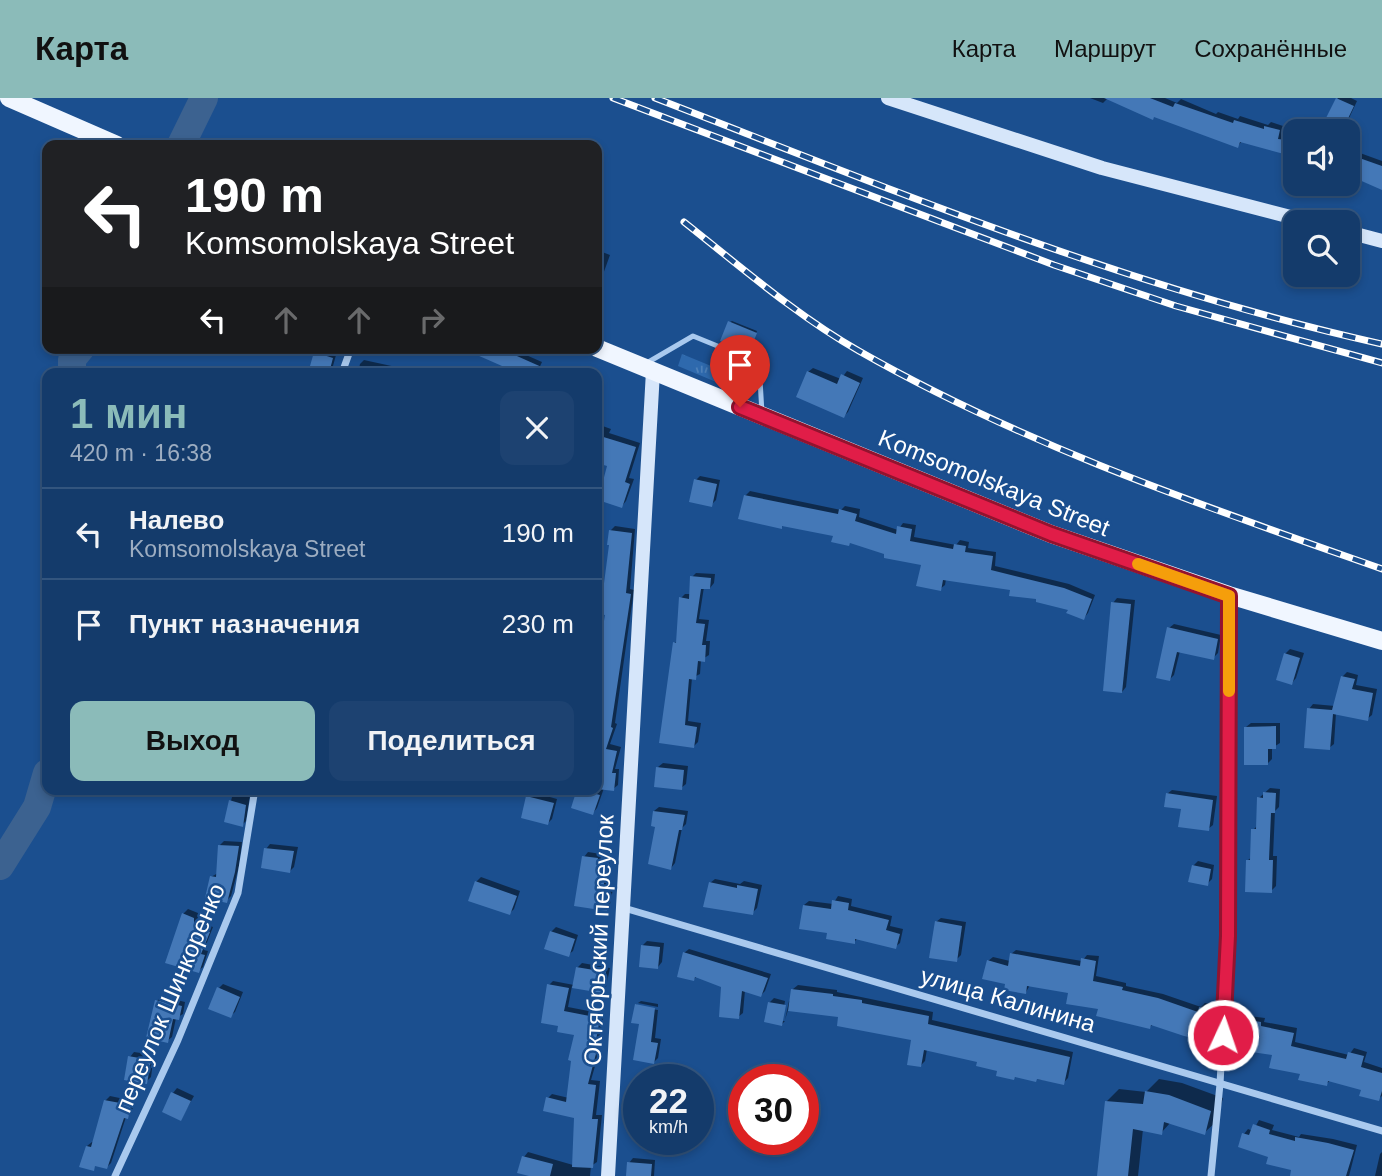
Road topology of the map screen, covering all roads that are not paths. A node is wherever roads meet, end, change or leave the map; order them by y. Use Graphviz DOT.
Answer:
graph roads {
  1 [pos="9,98"];
  2 [pos="888,98"];
  3 [pos="916,102"];
  4 [pos="106,140"];
  5 [pos="1283,215"];
  6 [pos="1360,235"];
  7 [pos="1382,241"];
  8 [pos="602,350"];
  9 [pos="647,369"];
  10 [pos="762,416"];
  11 [pos="1229,596"];
  12 [pos="1382,641"];
  13 [pos="254,795"];
  14 [pos="624,908"];
  15 [pos="1220,1084"];
  16 [pos="1382,1131"];
  17 [pos="115,1176"];
  18 [pos="608,1176"];
  19 [pos="1211,1176"];
  1 -- 4 [label="main road"];
  2 -- 3 [label="street"];
  3 -- 5 [label="street"];
  6 -- 7 [label="street"];
  8 -- 9 [label="main road, Komsomolskaya Street"];
  9 -- 10 [label="main road, Komsomolskaya Street"];
  9 -- 10 [label="lane"];
  9 -- 14 [label="street, Октябрьский переулок"];
  10 -- 11 [label="main road, Komsomolskaya Street"];
  11 -- 12 [label="main road, Komsomolskaya Street"];
  11 -- 15 [label="street"];
  13 -- 17 [label="street, переулок Шинкоренко"];
  14 -- 15 [label="street, улица Калинина"];
  14 -- 18 [label="street, Октябрьский переулок"];
  15 -- 16 [label="street, улица Калинина"];
  15 -- 19 [label="street"];
}
